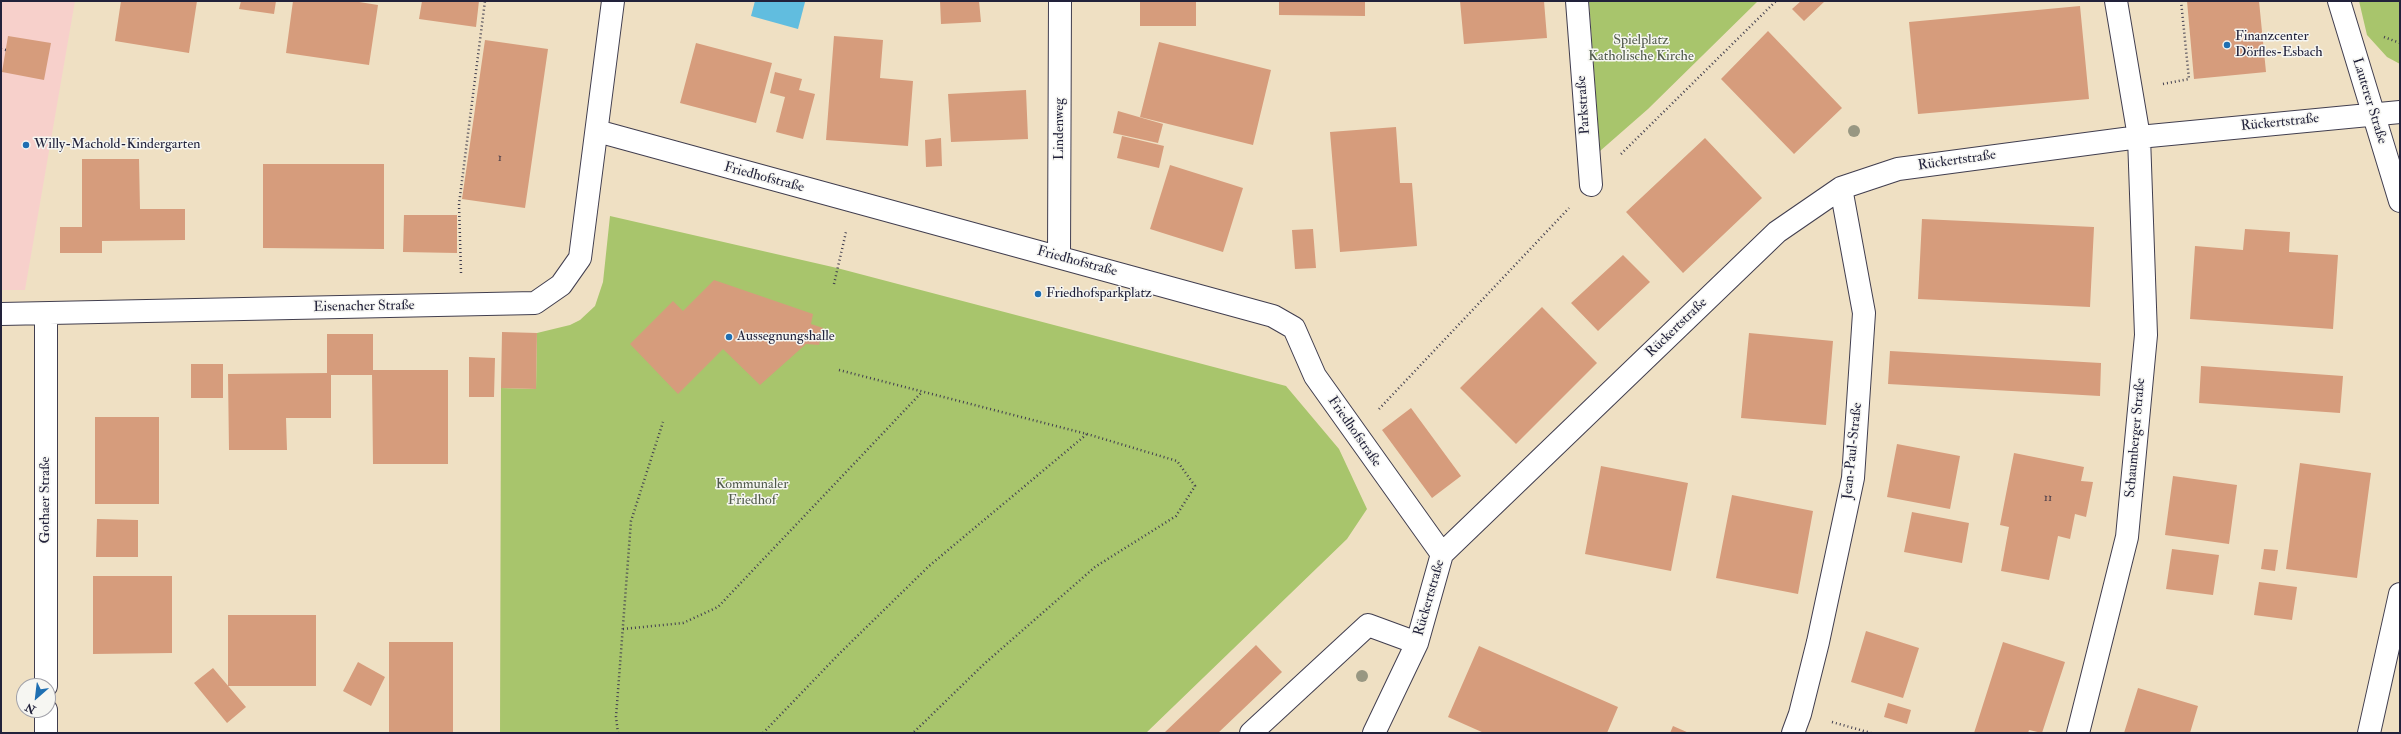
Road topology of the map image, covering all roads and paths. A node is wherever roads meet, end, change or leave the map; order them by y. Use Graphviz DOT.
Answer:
graph roads {
  1 [pos="485,1"];
  2 [pos="613,1"];
  3 [pos="1060,1"];
  4 [pos="1577,1"];
  5 [pos="1776,1"];
  6 [pos="2116,1"];
  7 [pos="2181,1"];
  8 [pos="2339,1"];
  9 [pos="1,49"];
  10 [pos="6,50"];
  11 [pos="2131,91"];
  12 [pos="2400,112"];
  13 [pos="2373,114"];
  14 [pos="597,131"];
  15 [pos="2139,137"];
  16 [pos="1590,184"];
  17 [pos="1841,188"];
  18 [pos="2400,201"];
  19 [pos="854,203"];
  20 [pos="1059,256"];
  21 [pos="834,284"];
  22 [pos="462,304"];
  23 [pos="1,314"];
  24 [pos="46,315"];
  25 [pos="839,370"];
  26 [pos="922,392"];
  27 [pos="663,422"];
  28 [pos="1087,434"];
  29 [pos="1355,435"];
  30 [pos="1442,554"];
  31 [pos="2400,594"];
  32 [pos="624,629"];
  33 [pos="1417,643"];
  34 [pos="46,678"];
  35 [pos="46,718"];
  36 [pos="1797,723"];
  37 [pos="46,733"];
  38 [pos="618,733"];
  39 [pos="763,733"];
  40 [pos="913,733"];
  41 [pos="1251,733"];
  42 [pos="1374,733"];
  43 [pos="1871,733"];
  44 [pos="2078,733"];
  45 [pos="2369,733"];
  1 -- 22 [label="path"];
  2 -- 14 [label="street, Eisenacher Straße"];
  3 -- 20 [label="street, Lindenweg"];
  4 -- 16 [label="street, Parkstraße"];
  5 -- 16 [label="path"];
  6 -- 11 [label="street"];
  7 -- 11 [label="path"];
  8 -- 13 [label="street, Lauterer Straße"];
  9 -- 10 [label="path"];
  11 -- 15 [label="street"];
  12 -- 13 [label="street, Rückertstraße"];
  13 -- 15 [label="street, Rückertstraße"];
  13 -- 18 [label="street, Lauterer Straße"];
  14 -- 19 [label="street, Friedhofstraße"];
  14 -- 22 [label="street, Eisenacher Straße"];
  15 -- 17 [label="street, Rückertstraße"];
  15 -- 44 [label="street, Schaumberger Straße"];
  16 -- 29 [label="path"];
  17 -- 30 [label="street, Rückertstraße"];
  17 -- 36 [label="street, Jean-Paul-Straße"];
  19 -- 20 [label="street, Friedhofstraße"];
  19 -- 21 [label="path"];
  20 -- 29 [label="street, Friedhofstraße"];
  22 -- 24 [label="street, Eisenacher Straße"];
  23 -- 24 [label="street, Eisenacher Straße"];
  24 -- 34 [label="street, Gothaer Straße"];
  25 -- 26 [label="path"];
  26 -- 28 [label="path"];
  26 -- 32 [label="path"];
  27 -- 32 [label="path"];
  28 -- 39 [label="path"];
  28 -- 40 [label="path"];
  29 -- 30 [label="street, Friedhofstraße"];
  30 -- 33 [label="street, Rückertstraße"];
  31 -- 45 [label="street"];
  32 -- 38 [label="path"];
  33 -- 41 [label="street"];
  33 -- 42 [label="street, Rückertstraße"];
  35 -- 37 [label="street"];
  36 -- 43 [label="path"];
}
